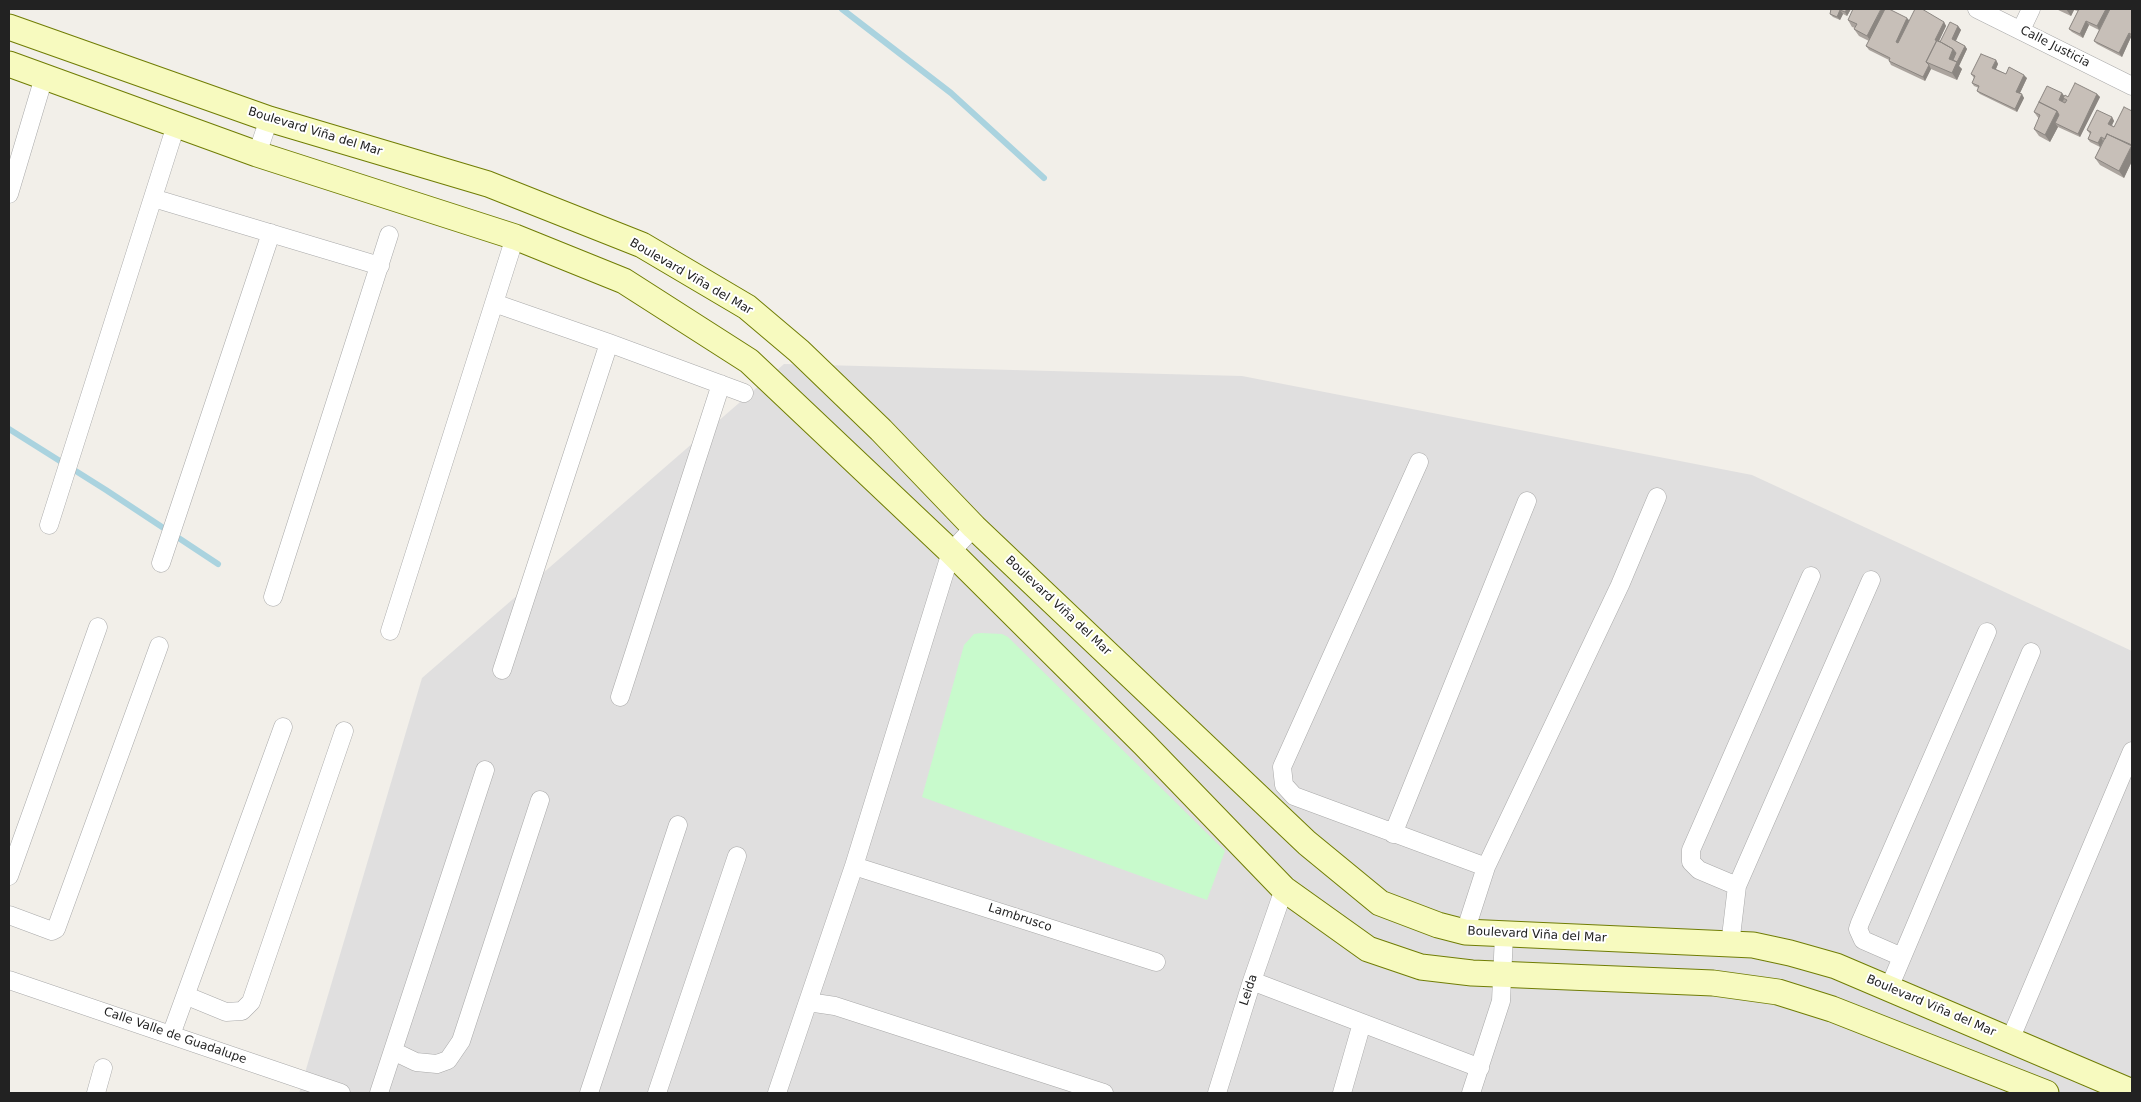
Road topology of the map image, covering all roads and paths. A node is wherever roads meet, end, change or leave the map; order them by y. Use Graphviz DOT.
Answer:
graph roads {
  1 [pos="1978,9"];
  2 [pos="2030,9"];
  3 [pos="9,27"];
  4 [pos="2021,30"];
  5 [pos="9,64"];
  6 [pos="44,77"];
  7 [pos="2132,86"];
  8 [pos="269,119"];
  9 [pos="176,125"];
  10 [pos="16,147"];
  11 [pos="257,154"];
  12 [pos="9,194"];
  13 [pos="153,198"];
  14 [pos="271,233"];
  15 [pos="389,235"];
  16 [pos="515,237"];
  17 [pos="380,266"];
  18 [pos="494,304"];
  19 [pos="609,343"];
  20 [pos="721,384"];
  21 [pos="744,393"];
  22 [pos="1419,462"];
  23 [pos="1657,497"];
  24 [pos="1527,501"];
  25 [pos="49,525"];
  26 [pos="974,527"];
  27 [pos="951,552"];
  28 [pos="161,563"];
  29 [pos="1811,576"];
  30 [pos="1871,580"];
  31 [pos="273,597"];
  32 [pos="98,627"];
  33 [pos="390,631"];
  34 [pos="1987,632"];
  35 [pos="159,646"];
  36 [pos="2031,652"];
  37 [pos="502,670"];
  38 [pos="620,697"];
  39 [pos="283,727"];
  40 [pos="344,731"];
  41 [pos="2132,750"];
  42 [pos="485,770"];
  43 [pos="540,800"];
  44 [pos="678,825"];
  45 [pos="1392,834"];
  46 [pos="737,856"];
  47 [pos="854,866"];
  48 [pos="1486,867"];
  49 [pos="9,876"];
  50 [pos="1737,886"];
  51 [pos="1284,889"];
  52 [pos="9,915"];
  53 [pos="1465,932"];
  54 [pos="1504,935"];
  55 [pos="1730,945"];
  56 [pos="1902,958"];
  57 [pos="1156,962"];
  58 [pos="1504,975"];
  59 [pos="9,980"];
  60 [pos="1252,981"];
  61 [pos="1888,988"];
  62 [pos="187,996"];
  63 [pos="808,1002"];
  64 [pos="1362,1023"];
  65 [pos="171,1035"];
  66 [pos="2010,1040"];
  67 [pos="393,1051"];
  68 [pos="103,1068"];
  69 [pos="1480,1068"];
  70 [pos="2015,1087"];
  71 [pos="2132,1092"];
  72 [pos="96,1093"];
  73 [pos="341,1093"];
  74 [pos="378,1093"];
  75 [pos="589,1093"];
  76 [pos="657,1093"];
  77 [pos="777,1093"];
  78 [pos="1104,1093"];
  79 [pos="1217,1093"];
  80 [pos="1342,1093"];
  81 [pos="1471,1093"];
  82 [pos="2046,1093"];
  1 -- 4 [label="street, Calle Justicia"];
  2 -- 4 [label="street"];
  3 -- 8 [label="street, Boulevard Viña del Mar"];
  4 -- 7 [label="street, Calle Justicia"];
  5 -- 6 [label="street"];
  6 -- 9 [label="street"];
  6 -- 10 [label="street"];
  8 -- 11 [label="street"];
  8 -- 26 [label="street, Boulevard Viña del Mar"];
  9 -- 11 [label="street"];
  9 -- 13 [label="street"];
  10 -- 12 [label="street"];
  11 -- 16 [label="street"];
  13 -- 14 [label="street"];
  13 -- 25 [label="street"];
  14 -- 17 [label="street"];
  14 -- 28 [label="street"];
  15 -- 17 [label="street"];
  16 -- 18 [label="street"];
  16 -- 27 [label="street"];
  17 -- 31 [label="street"];
  18 -- 19 [label="street"];
  18 -- 33 [label="street"];
  19 -- 20 [label="street"];
  19 -- 37 [label="street"];
  20 -- 21 [label="street"];
  20 -- 38 [label="street"];
  22 -- 45 [label="street"];
  23 -- 48 [label="street"];
  24 -- 45 [label="street"];
  26 -- 27 [label="street"];
  26 -- 53 [label="street, Boulevard Viña del Mar"];
  27 -- 47 [label="street"];
  27 -- 51 [label="street"];
  29 -- 50 [label="street"];
  30 -- 50 [label="street"];
  32 -- 49 [label="street"];
  34 -- 56 [label="street"];
  35 -- 52 [label="street"];
  36 -- 56 [label="street"];
  39 -- 62 [label="street"];
  40 -- 62 [label="street"];
  41 -- 66 [label="street"];
  42 -- 67 [label="street"];
  43 -- 67 [label="street"];
  44 -- 75 [label="street"];
  45 -- 48 [label="street"];
  46 -- 76 [label="street"];
  47 -- 57 [label="street, Lambrusco"];
  47 -- 63 [label="street"];
  48 -- 53 [label="street"];
  50 -- 55 [label="street"];
  51 -- 58 [label="street"];
  51 -- 60 [label="street, Leida"];
  53 -- 54 [label="street, Boulevard Viña del Mar"];
  54 -- 55 [label="street, Boulevard Viña del Mar"];
  54 -- 58 [label="street"];
  55 -- 61 [label="street, Boulevard Viña del Mar"];
  56 -- 61 [label="street"];
  58 -- 69 [label="street"];
  58 -- 70 [label="street"];
  59 -- 65 [label="street, Calle Valle de Guadalupe"];
  60 -- 64 [label="street"];
  60 -- 79 [label="street, Leida"];
  61 -- 66 [label="street, Boulevard Viña del Mar"];
  62 -- 65 [label="street"];
  63 -- 77 [label="street"];
  63 -- 78 [label="street"];
  64 -- 69 [label="street"];
  64 -- 80 [label="street"];
  65 -- 73 [label="street, Calle Valle de Guadalupe"];
  66 -- 71 [label="street, Boulevard Viña del Mar"];
  67 -- 74 [label="street"];
  68 -- 72 [label="street"];
  69 -- 81 [label="street"];
  70 -- 82 [label="street"];
}
